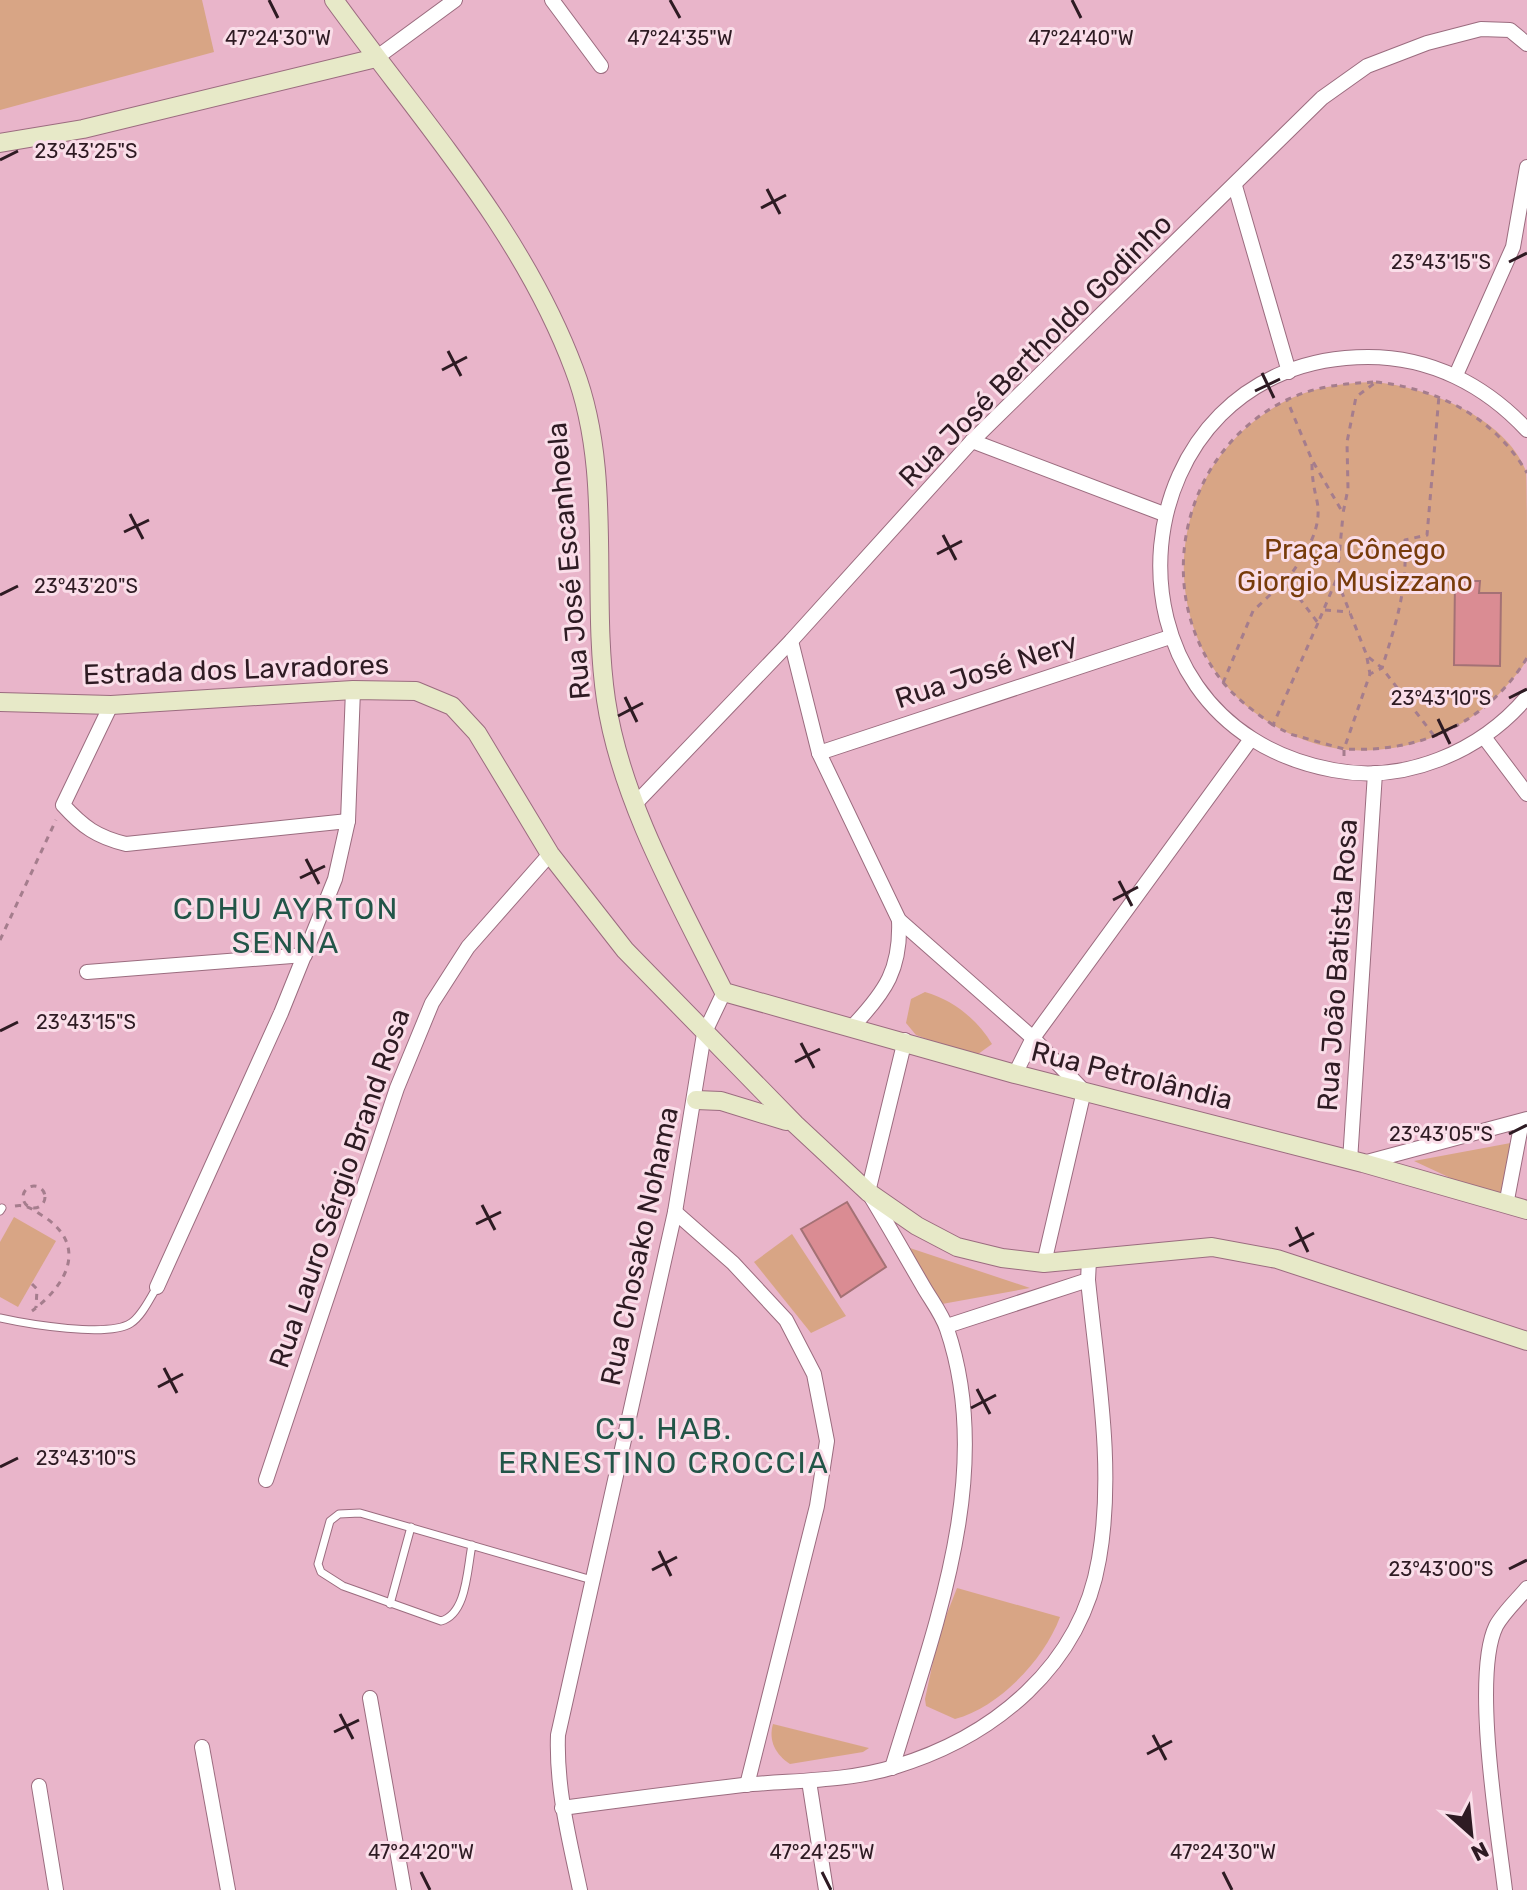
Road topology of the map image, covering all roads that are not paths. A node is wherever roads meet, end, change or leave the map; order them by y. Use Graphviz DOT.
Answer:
graph roads {
  1 [pos="334,0"];
  2 [pos="455,0"];
  3 [pos="552,0"];
  4 [pos="1526,42"];
  5 [pos="376,58"];
  6 [pos="601,66"];
  7 [pos="0,143"];
  8 [pos="1527,167"];
  9 [pos="1235,186"];
  10 [pos="1527,231"];
  11 [pos="1513,247"];
  12 [pos="1289,372"];
  13 [pos="1456,375"];
  14 [pos="1527,430"];
  15 [pos="972,441"];
  16 [pos="1164,514"];
  17 [pos="1170,637"];
  18 [pos="791,641"];
  19 [pos="353,690"];
  20 [pos="1527,697"];
  21 [pos="0,702"];
  22 [pos="111,705"];
  23 [pos="1484,737"];
  24 [pos="1251,739"];
  25 [pos="819,753"];
  26 [pos="1375,773"];
  27 [pos="1527,794"];
  28 [pos="635,804"];
  29 [pos="348,821"];
  30 [pos="550,854"];
  31 [pos="899,920"];
  32 [pos="305,955"];
  33 [pos="87,972"];
  34 [pos="724,992"];
  35 [pos="853,1026"];
  36 [pos="704,1034"];
  37 [pos="1033,1038"];
  38 [pos="905,1040"];
  39 [pos="1015,1074"];
  40 [pos="1084,1091"];
  41 [pos="696,1100"];
  42 [pos="1525,1120"];
  43 [pos="795,1124"];
  44 [pos="1357,1162"];
  45 [pos="868,1192"];
  46 [pos="1506,1205"];
  47 [pos="1527,1210"];
  48 [pos="675,1212"];
  49 [pos="1089,1260"];
  50 [pos="1044,1263"];
  51 [pos="1088,1280"];
  52 [pos="157,1287"];
  53 [pos="0,1318"];
  54 [pos="947,1326"];
  55 [pos="1527,1341"];
  56 [pos="266,1480"];
  57 [pos="411,1527"];
  58 [pos="472,1545"];
  59 [pos="594,1581"];
  60 [pos="1527,1588"];
  61 [pos="390,1604"];
  62 [pos="370,1698"];
  63 [pos="202,1747"];
  64 [pos="892,1768"];
  65 [pos="809,1781"];
  66 [pos="747,1785"];
  67 [pos="39,1786"];
  68 [pos="562,1808"];
  69 [pos="56,1890"];
  70 [pos="228,1890"];
  71 [pos="404,1890"];
  72 [pos="580,1890"];
  73 [pos="826,1890"];
  74 [pos="1505,1890"];
  1 -- 5 [label="street, Rua José Escanhoela"];
  2 -- 5 [label="street"];
  3 -- 6 [label="street"];
  4 -- 9 [label="street, Rua José Bertholdo Godinho"];
  5 -- 7 [label="street"];
  5 -- 28 [label="street, Rua José Escanhoela"];
  8 -- 11 [label="street"];
  9 -- 12 [label="street"];
  9 -- 15 [label="street, Rua José Bertholdo Godinho"];
  10 -- 11 [label="street"];
  11 -- 13 [label="street"];
  12 -- 13 [label="street"];
  12 -- 16 [label="street"];
  13 -- 14 [label="street"];
  15 -- 16 [label="street"];
  15 -- 18 [label="street, Rua José Bertholdo Godinho"];
  16 -- 17 [label="street"];
  17 -- 24 [label="street"];
  17 -- 25 [label="street, Rua José Nery"];
  18 -- 25 [label="street"];
  18 -- 28 [label="street, Rua José Bertholdo Godinho"];
  19 -- 22 [label="street, Estrada dos Lavradores"];
  19 -- 29 [label="street"];
  19 -- 30 [label="street, Estrada dos Lavradores"];
  20 -- 23 [label="street"];
  21 -- 22 [label="street, Estrada dos Lavradores"];
  22 -- 29 [label="street"];
  23 -- 26 [label="street"];
  23 -- 27 [label="street"];
  24 -- 26 [label="street"];
  24 -- 37 [label="street"];
  25 -- 31 [label="street"];
  26 -- 44 [label="street, Rua João Batista Rosa"];
  28 -- 34 [label="street, Rua José Escanhoela"];
  29 -- 32 [label="street"];
  30 -- 36 [label="street, Estrada dos Lavradores"];
  30 -- 56 [label="street, Rua Lauro Sérgio Brand Rosa"];
  31 -- 35 [label="street"];
  31 -- 37 [label="street"];
  32 -- 33 [label="street"];
  32 -- 52 [label="street"];
  34 -- 35 [label="street, Rua Petrolândia"];
  34 -- 36 [label="street, Rua Chosako Nohama"];
  35 -- 38 [label="street, Rua Petrolândia"];
  36 -- 41 [label="street, Rua Chosako Nohama"];
  36 -- 43 [label="street, Estrada dos Lavradores"];
  37 -- 39 [label="street"];
  37 -- 40 [label="street"];
  38 -- 39 [label="street, Rua Petrolândia"];
  38 -- 45 [label="street"];
  39 -- 40 [label="street, Rua Petrolândia"];
  40 -- 44 [label="street, Rua Petrolândia"];
  40 -- 50 [label="street"];
  41 -- 43 [label="street"];
  41 -- 48 [label="street, Rua Chosako Nohama"];
  42 -- 44 [label="street"];
  42 -- 46 [label="street"];
  43 -- 45 [label="street, Estrada dos Lavradores"];
  44 -- 46 [label="street, Rua Petrolândia"];
  45 -- 50 [label="street, Estrada dos Lavradores"];
  45 -- 54 [label="street"];
  46 -- 47 [label="street, Rua Petrolândia"];
  48 -- 59 [label="street, Rua Chosako Nohama"];
  48 -- 66 [label="street"];
  49 -- 50 [label="street, Estrada dos Lavradores"];
  49 -- 51 [label="street"];
  49 -- 55 [label="street, Estrada dos Lavradores"];
  51 -- 54 [label="street"];
  51 -- 64 [label="street"];
  52 -- 53 [label="lane"];
  54 -- 64 [label="street"];
  57 -- 58 [label="lane"];
  57 -- 61 [label="lane"];
  57 -- 61 [label="lane"];
  58 -- 59 [label="lane"];
  58 -- 61 [label="lane"];
  59 -- 68 [label="street, Rua Chosako Nohama"];
  60 -- 74 [label="street"];
  62 -- 71 [label="street"];
  63 -- 70 [label="street"];
  64 -- 65 [label="street"];
  65 -- 66 [label="street"];
  65 -- 73 [label="street"];
  66 -- 68 [label="street"];
  67 -- 69 [label="street"];
  68 -- 72 [label="street, Rua Chosako Nohama"];
}
